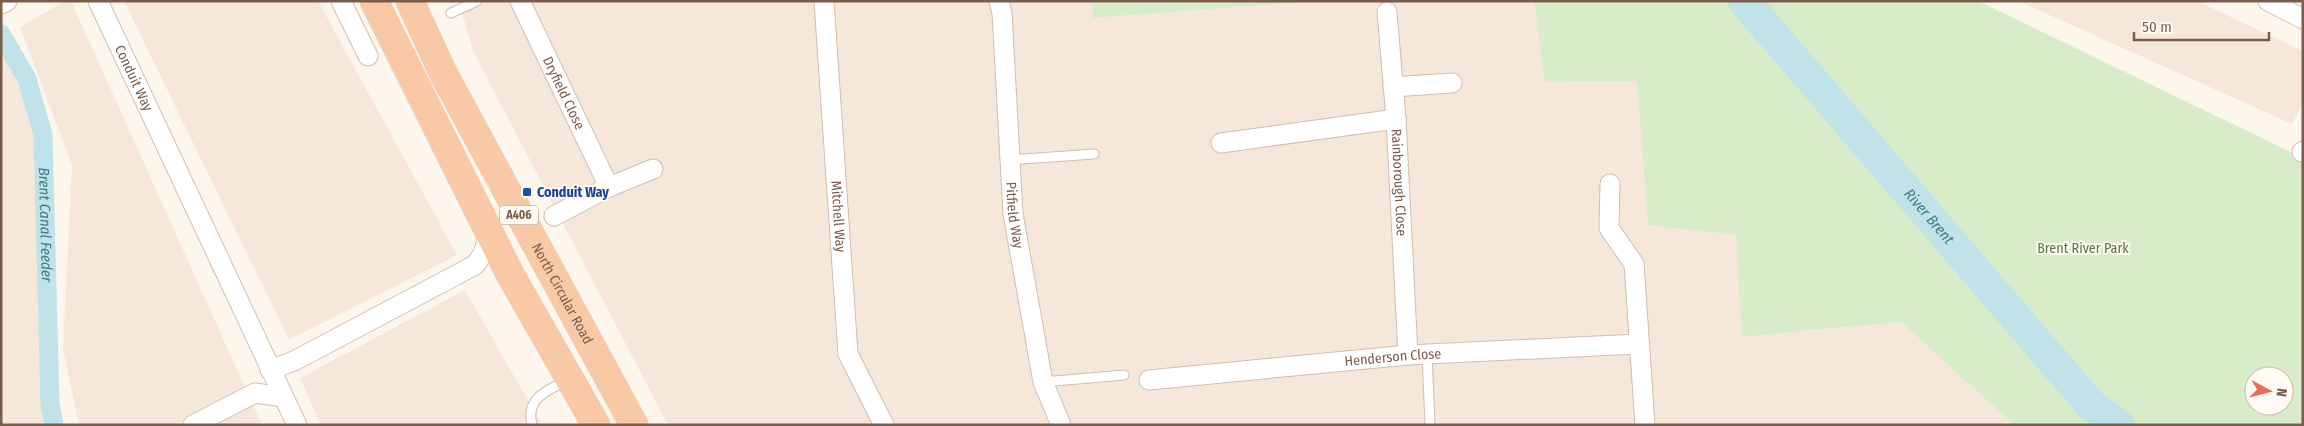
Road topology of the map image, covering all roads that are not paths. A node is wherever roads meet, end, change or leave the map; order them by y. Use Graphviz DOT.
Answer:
graph roads {
  1 [pos="6,1"];
  2 [pos="98,1"];
  3 [pos="341,1"];
  4 [pos="374,1"];
  5 [pos="410,1"];
  6 [pos="477,1"];
  7 [pos="520,1"];
  8 [pos="824,1"];
  9 [pos="999,1"];
  10 [pos="2268,1"];
  11 [pos="1,4"];
  12 [pos="1387,12"];
  13 [pos="450,13"];
  14 [pos="2303,19"];
  15 [pos="368,56"];
  16 [pos="1452,83"];
  17 [pos="1393,86"];
  18 [pos="1396,119"];
  19 [pos="1221,143"];
  20 [pos="1094,154"];
  21 [pos="1010,160"];
  22 [pos="653,169"];
  23 [pos="1610,184"];
  24 [pos="609,187"];
  25 [pos="554,216"];
  26 [pos="486,227"];
  27 [pos="1638,344"];
  28 [pos="1408,354"];
  29 [pos="1426,354"];
  30 [pos="270,370"];
  31 [pos="1124,375"];
  32 [pos="571,378"];
  33 [pos="1149,380"];
  34 [pos="1043,382"];
  35 [pos="283,396"];
  36 [pos="193,425"];
  37 [pos="297,425"];
  38 [pos="532,425"];
  39 [pos="596,425"];
  40 [pos="634,425"];
  41 [pos="884,425"];
  42 [pos="1061,425"];
  43 [pos="1430,425"];
  44 [pos="1645,425"];
  1 -- 11 [label="street"];
  2 -- 30 [label="street, Conduit Way"];
  3 -- 15 [label="street"];
  4 -- 26 [label="highway, A406"];
  5 -- 40 [label="highway, North Circular Road / A406"];
  6 -- 13 [label="lane"];
  7 -- 24 [label="street, Dryfield Close"];
  8 -- 41 [label="street, Mitchell Way"];
  9 -- 21 [label="street, Pitfield Way"];
  10 -- 14 [label="street"];
  12 -- 17 [label="street, Rainborough Close"];
  16 -- 17 [label="street"];
  17 -- 18 [label="street, Rainborough Close"];
  18 -- 19 [label="street"];
  18 -- 28 [label="street, Rainborough Close"];
  20 -- 21 [label="lane"];
  21 -- 34 [label="street, Pitfield Way"];
  22 -- 24 [label="street"];
  23 -- 27 [label="street"];
  24 -- 25 [label="street"];
  26 -- 30 [label="street"];
  26 -- 32 [label="highway, A406"];
  27 -- 29 [label="street, Henderson Close"];
  27 -- 44 [label="street"];
  28 -- 29 [label="street, Henderson Close"];
  28 -- 33 [label="street, Henderson Close"];
  29 -- 43 [label="lane"];
  30 -- 35 [label="street, Conduit Way"];
  31 -- 34 [label="lane"];
  32 -- 38 [label="lane"];
  32 -- 39 [label="highway, A406"];
  34 -- 42 [label="street, Pitfield Way"];
  35 -- 36 [label="street"];
  35 -- 37 [label="street, Conduit Way"];
}
